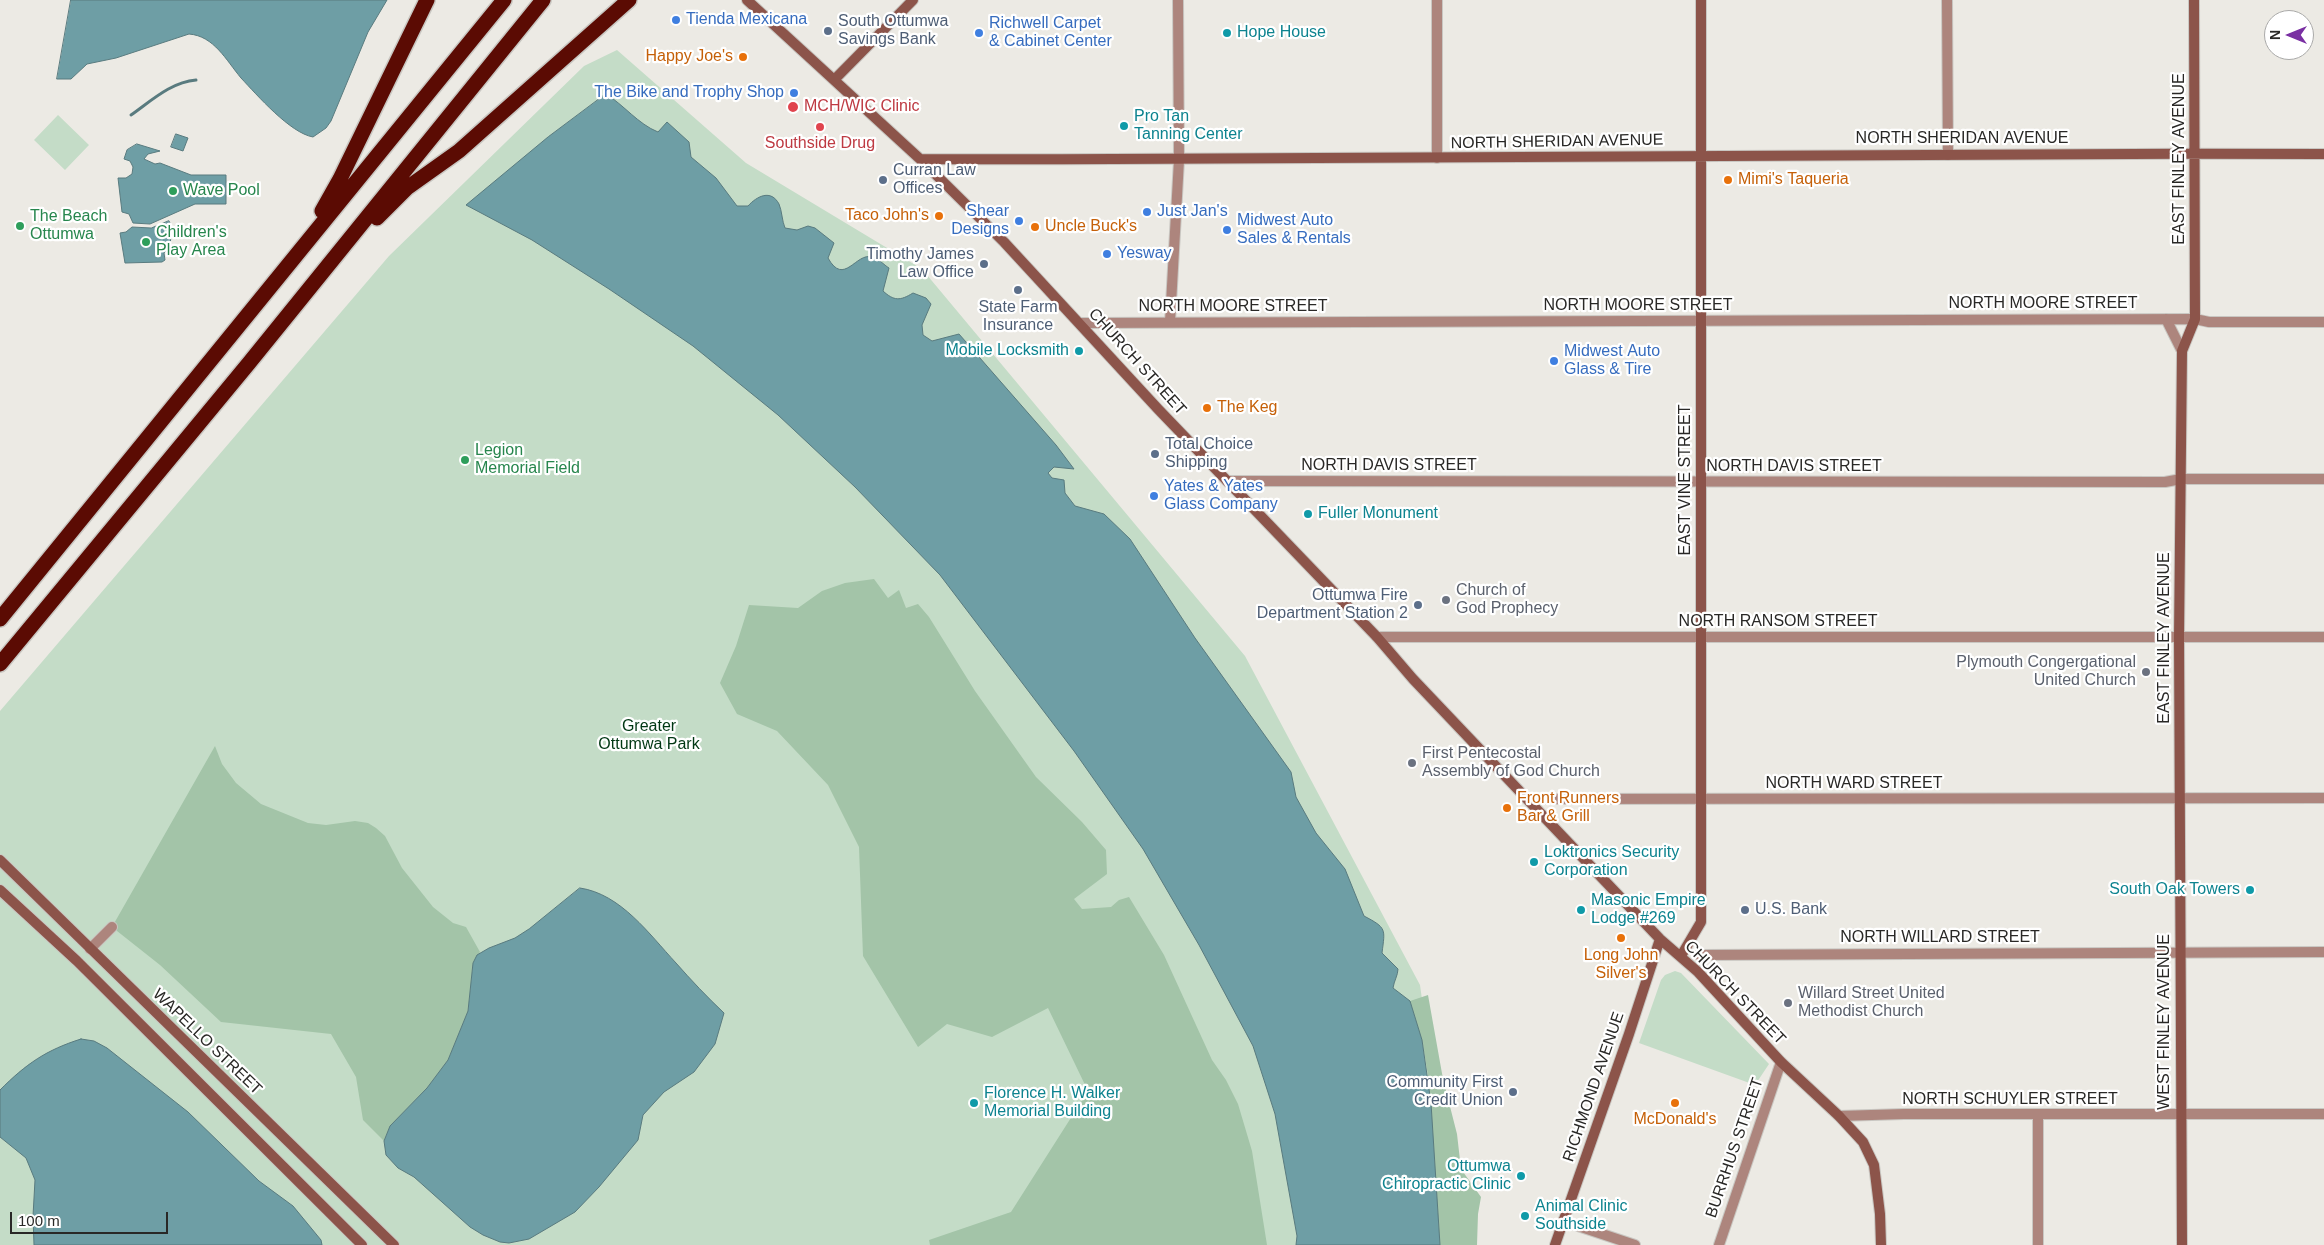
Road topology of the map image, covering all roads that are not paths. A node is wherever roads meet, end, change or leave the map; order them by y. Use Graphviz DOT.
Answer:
graph roads {
  1 [pos="427,0"];
  2 [pos="504,0"];
  3 [pos="543,0"];
  4 [pos="629,0"];
  5 [pos="747,0"];
  6 [pos="913,0"];
  7 [pos="1178,0"];
  8 [pos="1437,0"];
  9 [pos="1701,0"];
  10 [pos="1947,0"];
  11 [pos="2194,0"];
  12 [pos="834,80"];
  13 [pos="2195,154"];
  14 [pos="2324,154"];
  15 [pos="1701,155"];
  16 [pos="1948,155"];
  17 [pos="1437,158"];
  18 [pos="920,160"];
  19 [pos="1179,160"];
  20 [pos="299,252"];
  21 [pos="318,278"];
  22 [pos="2166,319"];
  23 [pos="2195,319"];
  24 [pos="1701,320"];
  25 [pos="1170,322"];
  26 [pos="2324,322"];
  27 [pos="1080,323"];
  28 [pos="2182,351"];
  29 [pos="2181,479"];
  30 [pos="2324,479"];
  31 [pos="1227,481"];
  32 [pos="1701,482"];
  33 [pos="0,619"];
  34 [pos="1377,637"];
  35 [pos="1701,637"];
  36 [pos="2179,637"];
  37 [pos="2324,638"];
  38 [pos="0,664"];
  39 [pos="2180,798"];
  40 [pos="2324,798"];
  41 [pos="1528,799"];
  42 [pos="1701,799"];
  43 [pos="0,860"];
  44 [pos="0,890"];
  45 [pos="112,927"];
  46 [pos="1660,939"];
  47 [pos="90,950"];
  48 [pos="2180,952"];
  49 [pos="2324,952"];
  50 [pos="1700,954"];
  51 [pos="1681,956"];
  52 [pos="1781,1062"];
  53 [pos="2324,1114"];
  54 [pos="2038,1115"];
  55 [pos="2181,1115"];
  56 [pos="1839,1116"];
  57 [pos="1563,1222"];
  58 [pos="362,1245"];
  59 [pos="394,1245"];
  60 [pos="1555,1245"];
  61 [pos="1635,1245"];
  62 [pos="1719,1245"];
  63 [pos="1880,1245"];
  64 [pos="2038,1245"];
  65 [pos="2182,1245"];
  1 -- 20 [label="highway"];
  2 -- 20 [label="highway"];
  3 -- 21 [label="highway"];
  4 -- 21 [label="highway"];
  5 -- 12 [label="main road, CHURCH STREET"];
  6 -- 12 [label="main road"];
  7 -- 19 [label="street"];
  8 -- 17 [label="street"];
  9 -- 15 [label="main road, EAST VINE STREET"];
  10 -- 16 [label="street"];
  11 -- 13 [label="main road, EAST FINLEY AVENUE"];
  12 -- 18 [label="main road, CHURCH STREET"];
  13 -- 14 [label="main road, NORTH SHERIDAN AVENUE"];
  13 -- 16 [label="main road, NORTH SHERIDAN AVENUE"];
  13 -- 23 [label="main road, EAST FINLEY AVENUE"];
  15 -- 16 [label="main road, NORTH SHERIDAN AVENUE"];
  15 -- 17 [label="main road, NORTH SHERIDAN AVENUE"];
  15 -- 24 [label="main road, EAST VINE STREET"];
  17 -- 19 [label="main road, NORTH SHERIDAN AVENUE"];
  18 -- 19 [label="main road, NORTH SHERIDAN AVENUE"];
  18 -- 27 [label="main road, CHURCH STREET"];
  19 -- 25 [label="street"];
  20 -- 33 [label="highway"];
  21 -- 38 [label="highway"];
  22 -- 23 [label="street, NORTH MOORE STREET"];
  22 -- 24 [label="street, NORTH MOORE STREET"];
  22 -- 28 [label="street"];
  23 -- 26 [label="street, NORTH MOORE STREET"];
  23 -- 28 [label="main road"];
  24 -- 25 [label="street, NORTH MOORE STREET"];
  24 -- 32 [label="main road, EAST VINE STREET"];
  25 -- 27 [label="street, NORTH MOORE STREET"];
  27 -- 31 [label="main road, CHURCH STREET"];
  28 -- 29 [label="main road, EAST FINLEY AVENUE"];
  29 -- 30 [label="street, NORTH DAVIS STREET"];
  29 -- 32 [label="street, NORTH DAVIS STREET"];
  29 -- 36 [label="main road, EAST FINLEY AVENUE"];
  31 -- 32 [label="street, NORTH DAVIS STREET"];
  31 -- 34 [label="main road, CHURCH STREET"];
  32 -- 35 [label="main road, EAST VINE STREET"];
  34 -- 35 [label="street, NORTH RANSOM STREET"];
  34 -- 41 [label="main road, CHURCH STREET"];
  35 -- 36 [label="street, NORTH RANSOM STREET"];
  35 -- 42 [label="main road, EAST VINE STREET"];
  36 -- 37 [label="street, NORTH RANSOM STREET"];
  36 -- 39 [label="main road, EAST FINLEY AVENUE"];
  39 -- 40 [label="street, NORTH WARD STREET"];
  39 -- 42 [label="street, NORTH WARD STREET"];
  39 -- 48 [label="main road, WEST FINLEY AVENUE"];
  41 -- 42 [label="street, NORTH WARD STREET"];
  41 -- 46 [label="main road, CHURCH STREET"];
  42 -- 51 [label="main road, EAST VINE STREET"];
  43 -- 47 [label="main road, WAPELLO STREET"];
  44 -- 58 [label="main road, WAPELLO STREET"];
  45 -- 47 [label="street"];
  46 -- 51 [label="main road, CHURCH STREET"];
  46 -- 57 [label="main road, RICHMOND AVENUE"];
  47 -- 59 [label="main road, WAPELLO STREET"];
  48 -- 49 [label="street, NORTH WILLARD STREET"];
  48 -- 50 [label="street, NORTH WILLARD STREET"];
  48 -- 55 [label="main road, WEST FINLEY AVENUE"];
  51 -- 52 [label="main road, CHURCH STREET"];
  52 -- 56 [label="main road, CHURCH STREET"];
  52 -- 62 [label="street, BURRHUS STREET"];
  53 -- 55 [label="street, NORTH SCHUYLER STREET"];
  54 -- 55 [label="street, NORTH SCHUYLER STREET"];
  54 -- 56 [label="street, NORTH SCHUYLER STREET"];
  54 -- 64 [label="street"];
  55 -- 65 [label="main road, WEST FINLEY AVENUE"];
  56 -- 63 [label="main road, CHURCH STREET"];
  57 -- 60 [label="main road, RICHMOND AVENUE"];
  57 -- 61 [label="street"];
}
